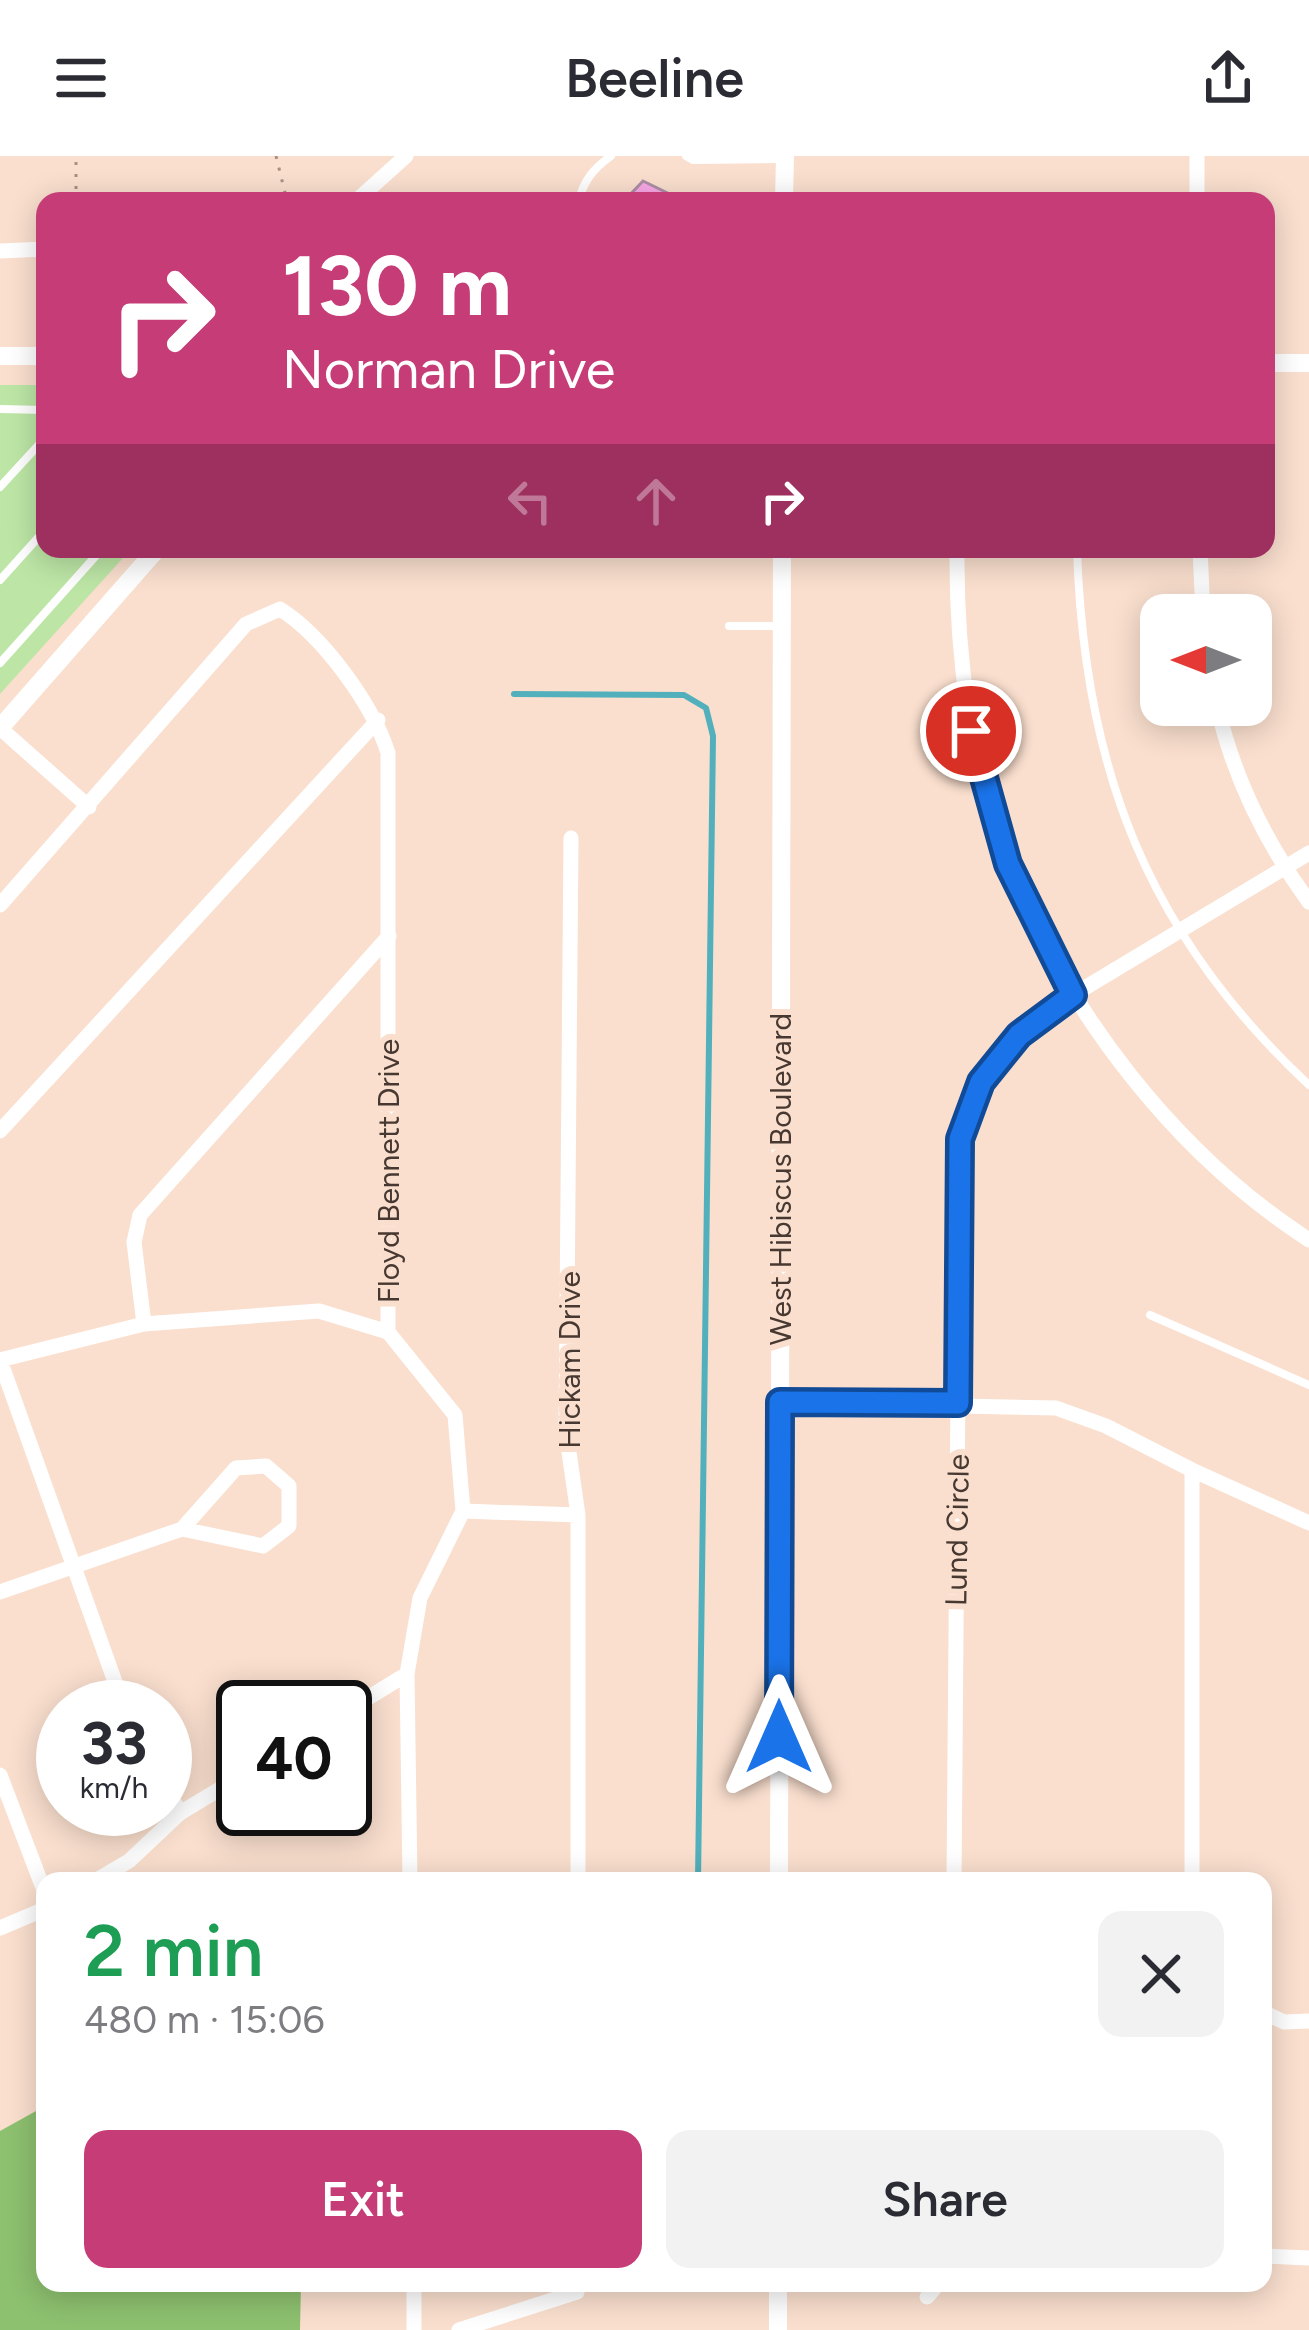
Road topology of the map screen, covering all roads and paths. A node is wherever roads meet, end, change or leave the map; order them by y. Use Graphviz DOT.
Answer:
graph roads {
  1 [pos="76,156"];
  2 [pos="276,156"];
  3 [pos="406,156"];
  4 [pos="611,156"];
  5 [pos="1197,156"];
  6 [pos="690,158"];
  7 [pos="785,158"];
  8 [pos="76,192"];
  9 [pos="284,192"];
  10 [pos="366,192"];
  11 [pos="581,192"];
  12 [pos="784,192"];
  13 [pos="1197,192"];
  14 [pos="36,249"];
  15 [pos="0,251"];
  16 [pos="0,356"];
  17 [pos="36,356"];
  18 [pos="1275,363"];
  19 [pos="1309,363"];
  20 [pos="0,409"];
  21 [pos="36,410"];
  22 [pos="36,448"];
  23 [pos="0,488"];
  24 [pos="36,540"];
  25 [pos="94,558"];
  26 [pos="149,558"];
  27 [pos="782,558"];
  28 [pos="957,558"];
  29 [pos="1078,558"];
  30 [pos="1200,558"];
  31 [pos="0,580"];
  32 [pos="1202,594"];
  33 [pos="729,626"];
  34 [pos="782,626"];
  35 [pos="0,663"];
  36 [pos="378,720"];
  37 [pos="1221,726"];
  38 [pos="0,728"];
  39 [pos="89,807"];
  40 [pos="571,838"];
  41 [pos="1309,853"];
  42 [pos="1284,868"];
  43 [pos="1309,902"];
  44 [pos="0,905"];
  45 [pos="1181,930"];
  46 [pos="389,936"];
  47 [pos="1073,995"];
  48 [pos="1309,1084"];
  49 [pos="0,1131"];
  50 [pos="1309,1240"];
  51 [pos="1150,1315"];
  52 [pos="144,1324"];
  53 [pos="388,1332"];
  54 [pos="0,1360"];
  55 [pos="1309,1385"];
  56 [pos="780,1402"];
  57 [pos="958,1403"];
  58 [pos="1192,1470"];
  59 [pos="463,1511"];
  60 [pos="578,1515"];
  61 [pos="1309,1522"];
  62 [pos="182,1529"];
  63 [pos="74,1566"];
  64 [pos="0,1592"];
  65 [pos="407,1674"];
  66 [pos="114,1680"];
  67 [pos="372,1695"];
  68 [pos="1,1779"];
  69 [pos="157,1836"];
  70 [pos="37,1872"];
  71 [pos="111,1872"];
  72 [pos="410,1872"];
  73 [pos="578,1872"];
  74 [pos="779,1872"];
  75 [pos="954,1872"];
  76 [pos="1192,1872"];
  77 [pos="36,1913"];
  78 [pos="0,1928"];
  79 [pos="1272,2016"];
  80 [pos="1309,2020"];
  81 [pos="1272,2256"];
  82 [pos="1309,2258"];
  83 [pos="414,2292"];
  84 [pos="566,2292"];
  85 [pos="778,2292"];
  86 [pos="931,2292"];
  87 [pos="927,2297"];
  88 [pos="414,2330"];
  89 [pos="459,2330"];
  90 [pos="778,2330"];
  1 -- 8 [label="path"];
  2 -- 9 [label="path"];
  3 -- 10 [label="street"];
  4 -- 11 [label="lane"];
  5 -- 13 [label="street"];
  6 -- 7 [label="lane"];
  7 -- 12 [label="street"];
  14 -- 15 [label="street"];
  16 -- 17 [label="street"];
  18 -- 19 [label="street"];
  20 -- 21 [label="lane"];
  22 -- 23 [label="lane"];
  24 -- 31 [label="lane"];
  25 -- 35 [label="lane"];
  26 -- 38 [label="street"];
  27 -- 34 [label="street, West Hibiscus Boulevard"];
  28 -- 47 [label="street"];
  29 -- 45 [label="lane"];
  30 -- 32 [label="street"];
  33 -- 34 [label="lane"];
  34 -- 56 [label="street, West Hibiscus Boulevard"];
  36 -- 39 [label="street, Floyd Bennett Drive"];
  36 -- 46 [label="street, Floyd Bennett Drive"];
  36 -- 49 [label="street"];
  37 -- 42 [label="street"];
  38 -- 39 [label="street"];
  39 -- 44 [label="street"];
  40 -- 60 [label="street, Hickam Drive"];
  41 -- 42 [label="street, Lund Circle"];
  42 -- 43 [label="street"];
  42 -- 45 [label="street, Lund Circle"];
  45 -- 47 [label="street, Lund Circle"];
  45 -- 48 [label="lane"];
  46 -- 52 [label="street"];
  46 -- 53 [label="street, Floyd Bennett Drive"];
  47 -- 50 [label="street"];
  47 -- 57 [label="street, Lund Circle"];
  51 -- 55 [label="lane"];
  52 -- 53 [label="street"];
  52 -- 54 [label="street"];
  53 -- 59 [label="street, Floyd Bennett Drive"];
  54 -- 63 [label="street"];
  56 -- 57 [label="street"];
  56 -- 74 [label="street, West Hibiscus Boulevard"];
  57 -- 58 [label="street"];
  57 -- 75 [label="street, Lund Circle"];
  58 -- 61 [label="street"];
  58 -- 76 [label="street"];
  59 -- 60 [label="street"];
  59 -- 65 [label="street"];
  60 -- 73 [label="street, Hickam Drive"];
  62 -- 62 [label="street"];
  62 -- 63 [label="street"];
  63 -- 64 [label="street"];
  63 -- 66 [label="street"];
  65 -- 67 [label="street"];
  65 -- 72 [label="street"];
  68 -- 70 [label="street"];
  69 -- 71 [label="street"];
  77 -- 78 [label="street"];
  79 -- 80 [label="street"];
  81 -- 82 [label="street"];
  83 -- 88 [label="street"];
  84 -- 89 [label="street"];
  85 -- 90 [label="street"];
  86 -- 87 [label="street"];
}
